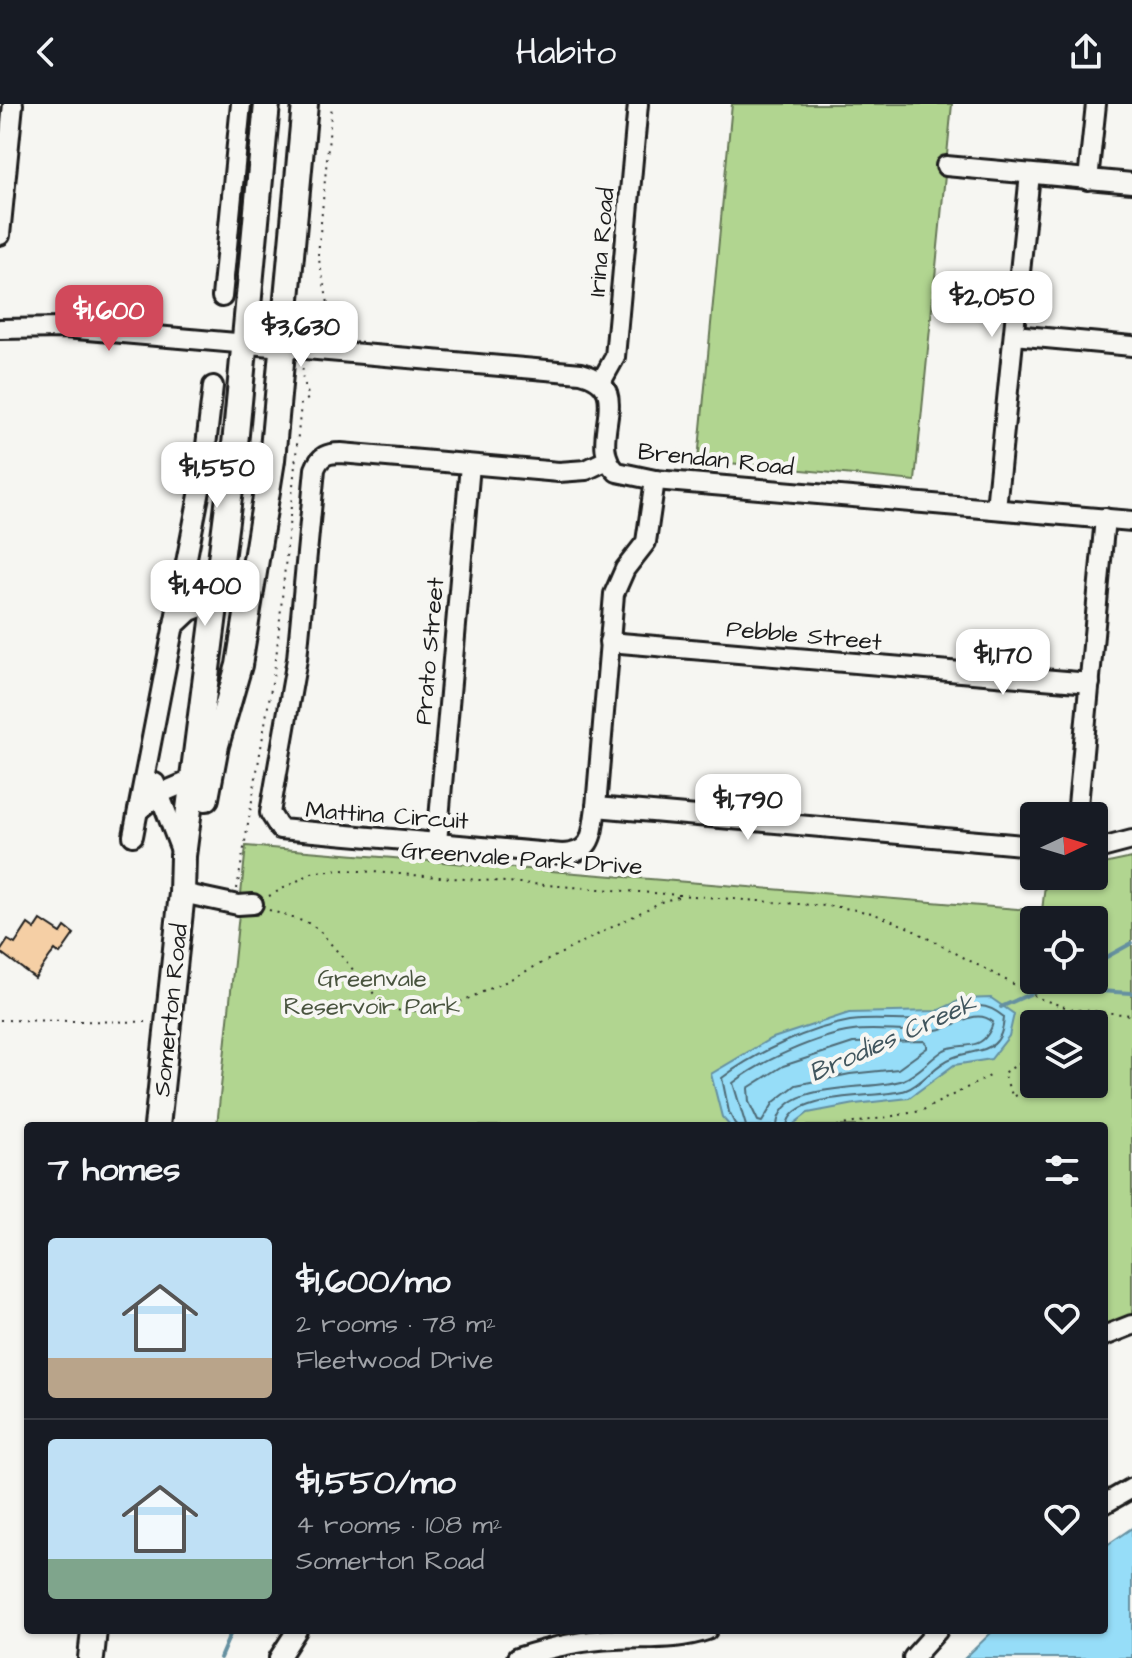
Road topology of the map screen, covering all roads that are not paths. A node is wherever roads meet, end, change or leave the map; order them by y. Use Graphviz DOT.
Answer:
graph roads {
  1 [pos="13,104"];
  2 [pos="241,104"];
  3 [pos="267,104"];
  4 [pos="305,104"];
  5 [pos="638,104"];
  6 [pos="1096,104"];
  7 [pos="5,139"];
  8 [pos="946,166"];
  9 [pos="1030,174"];
  10 [pos="1088,180"];
  11 [pos="1132,183"];
  12 [pos="0,235"];
  13 [pos="226,254"];
  14 [pos="250,293"];
  15 [pos="222,297"];
  16 [pos="0,329"];
  17 [pos="1014,335"];
  18 [pos="245,343"];
  19 [pos="1132,346"];
  20 [pos="294,347"];
  21 [pos="601,382"];
  22 [pos="213,386"];
  23 [pos="607,460"];
  24 [pos="470,465"];
  25 [pos="655,480"];
  26 [pos="996,508"];
  27 [pos="1105,518"];
  28 [pos="1132,521"];
  29 [pos="216,601"];
  30 [pos="173,627"];
  31 [pos="609,642"];
  32 [pos="1090,683"];
  33 [pos="216,745"];
  34 [pos="148,762"];
  35 [pos="194,779"];
  36 [pos="159,794"];
  37 [pos="1078,802"];
  38 [pos="596,807"];
  39 [pos="138,811"];
  40 [pos="133,836"];
  41 [pos="1132,840"];
  42 [pos="437,842"];
  43 [pos="1020,845"];
  44 [pos="1108,846"];
  45 [pos="183,856"];
  46 [pos="182,893"];
  47 [pos="243,904"];
  48 [pos="157,1122"];
  49 [pos="1132,1325"];
  50 [pos="1108,1334"];
  51 [pos="1132,1488"];
  52 [pos="1108,1502"];
  53 [pos="94,1634"];
  54 [pos="294,1634"];
  55 [pos="691,1634"];
  56 [pos="934,1634"];
  57 [pos="91,1658"];
  58 [pos="279,1658"];
  59 [pos="517,1658"];
  60 [pos="913,1658"];
  1 -- 7 [label="street"];
  2 -- 13 [label="street"];
  3 -- 14 [label="main road, Somerton Road"];
  4 -- 20 [label="main road, Somerton Road"];
  5 -- 21 [label="street, Irina Road"];
  6 -- 10 [label="street"];
  7 -- 12 [label="street"];
  8 -- 9 [label="street"];
  9 -- 10 [label="street"];
  9 -- 17 [label="street"];
  10 -- 11 [label="street"];
  13 -- 14 [label="street"];
  13 -- 15 [label="street"];
  14 -- 18 [label="main road, Somerton Road"];
  16 -- 18 [label="street"];
  17 -- 19 [label="street"];
  17 -- 26 [label="street"];
  18 -- 20 [label="street"];
  18 -- 29 [label="main road, Somerton Road"];
  20 -- 21 [label="street"];
  20 -- 33 [label="main road, Somerton Road"];
  21 -- 23 [label="street, Brendan Road"];
  22 -- 30 [label="street, Somerton Road"];
  23 -- 24 [label="street, Mattina Circuit"];
  23 -- 25 [label="street, Brendan Road"];
  24 -- 42 [label="street, Prato Street"];
  24 -- 42 [label="street, Mattina Circuit"];
  25 -- 26 [label="street, Brendan Road"];
  25 -- 31 [label="street, Mattina Circuit"];
  26 -- 27 [label="street, Brendan Road"];
  27 -- 28 [label="street, Brendan Road"];
  27 -- 32 [label="street"];
  29 -- 30 [label="street"];
  29 -- 35 [label="main road, Somerton Road"];
  30 -- 34 [label="street, Somerton Road"];
  31 -- 32 [label="street, Pebble Street"];
  31 -- 38 [label="street, Mattina Circuit"];
  32 -- 37 [label="street"];
  33 -- 35 [label="street, Somerton Road"];
  33 -- 46 [label="main road, Somerton Road"];
  34 -- 36 [label="street, Somerton Road"];
  34 -- 39 [label="street, Somerton Road"];
  35 -- 36 [label="street"];
  35 -- 45 [label="main road, Somerton Road"];
  36 -- 39 [label="street"];
  36 -- 45 [label="street, Somerton Road"];
  38 -- 42 [label="street, Mattina Circuit"];
  38 -- 43 [label="street"];
  39 -- 40 [label="street, Somerton Road"];
  41 -- 44 [label="street"];
  45 -- 46 [label="main road, Somerton Road"];
  46 -- 47 [label="street"];
  46 -- 48 [label="main road, Somerton Road"];
  49 -- 50 [label="street"];
  51 -- 52 [label="street"];
  53 -- 57 [label="main road"];
  54 -- 58 [label="street"];
  55 -- 59 [label="street"];
  56 -- 60 [label="street"];
}
